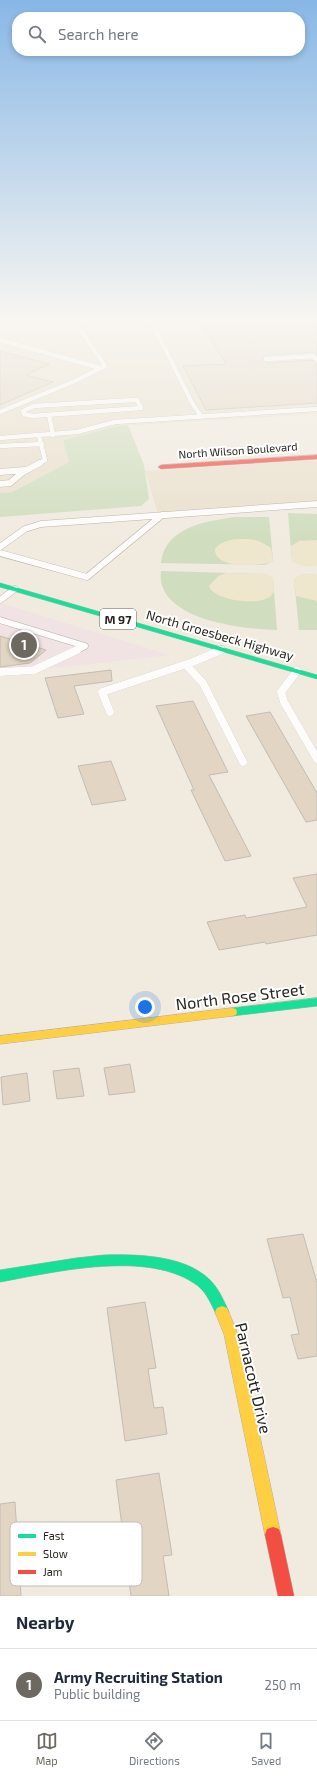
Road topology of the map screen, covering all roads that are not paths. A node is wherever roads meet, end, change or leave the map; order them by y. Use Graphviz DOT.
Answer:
graph roads {
  1 [pos="47,392"];
  2 [pos="187,392"];
  3 [pos="317,409"];
  4 [pos="0,412"];
  5 [pos="48,415"];
  6 [pos="201,416"];
  7 [pos="53,435"];
  8 [pos="40,436"];
  9 [pos="0,438"];
  10 [pos="42,444"];
  11 [pos="0,446"];
  12 [pos="317,456"];
  13 [pos="161,467"];
  14 [pos="26,470"];
  15 [pos="0,472"];
  16 [pos="0,484"];
  17 [pos="317,504"];
  18 [pos="162,515"];
  19 [pos="0,547"];
  20 [pos="0,553"];
  21 [pos="0,585"];
  22 [pos="15,589"];
  23 [pos="0,600"];
  24 [pos="0,620"];
  25 [pos="222,649"];
  26 [pos="186,665"];
  27 [pos="297,671"];
  28 [pos="0,672"];
  29 [pos="317,677"];
  30 [pos="110,712"];
  31 [pos="317,759"];
  32 [pos="243,762"];
  33 [pos="317,1002"];
  34 [pos="0,1040"];
  35 [pos="0,1276"];
  36 [pos="286,1596"];
  1 -- 4 [label="lane"];
  2 -- 6 [label="lane"];
  3 -- 6 [label="lane"];
  5 -- 5 [label="lane"];
  5 -- 7 [label="lane"];
  6 -- 7 [label="lane"];
  7 -- 8 [label="lane"];
  8 -- 9 [label="lane"];
  8 -- 10 [label="lane"];
  10 -- 11 [label="lane"];
  10 -- 14 [label="lane"];
  12 -- 13 [label="street, North Wilson Boulevard"];
  14 -- 15 [label="lane"];
  14 -- 16 [label="lane"];
  17 -- 18 [label="lane"];
  18 -- 19 [label="lane"];
  18 -- 20 [label="lane"];
  21 -- 22 [label="street, North Groesbeck Highway / M 97"];
  22 -- 23 [label="lane"];
  22 -- 25 [label="street, North Groesbeck Highway / M 97"];
  24 -- 28 [label="lane"];
  25 -- 26 [label="lane"];
  25 -- 27 [label="street, North Groesbeck Highway / M 97"];
  26 -- 30 [label="lane"];
  26 -- 32 [label="lane"];
  27 -- 29 [label="street, North Groesbeck Highway / M 97"];
  27 -- 31 [label="lane"];
  33 -- 34 [label="street, North Rose Street"];
  35 -- 36 [label="street, Parnacott Drive"];
}
